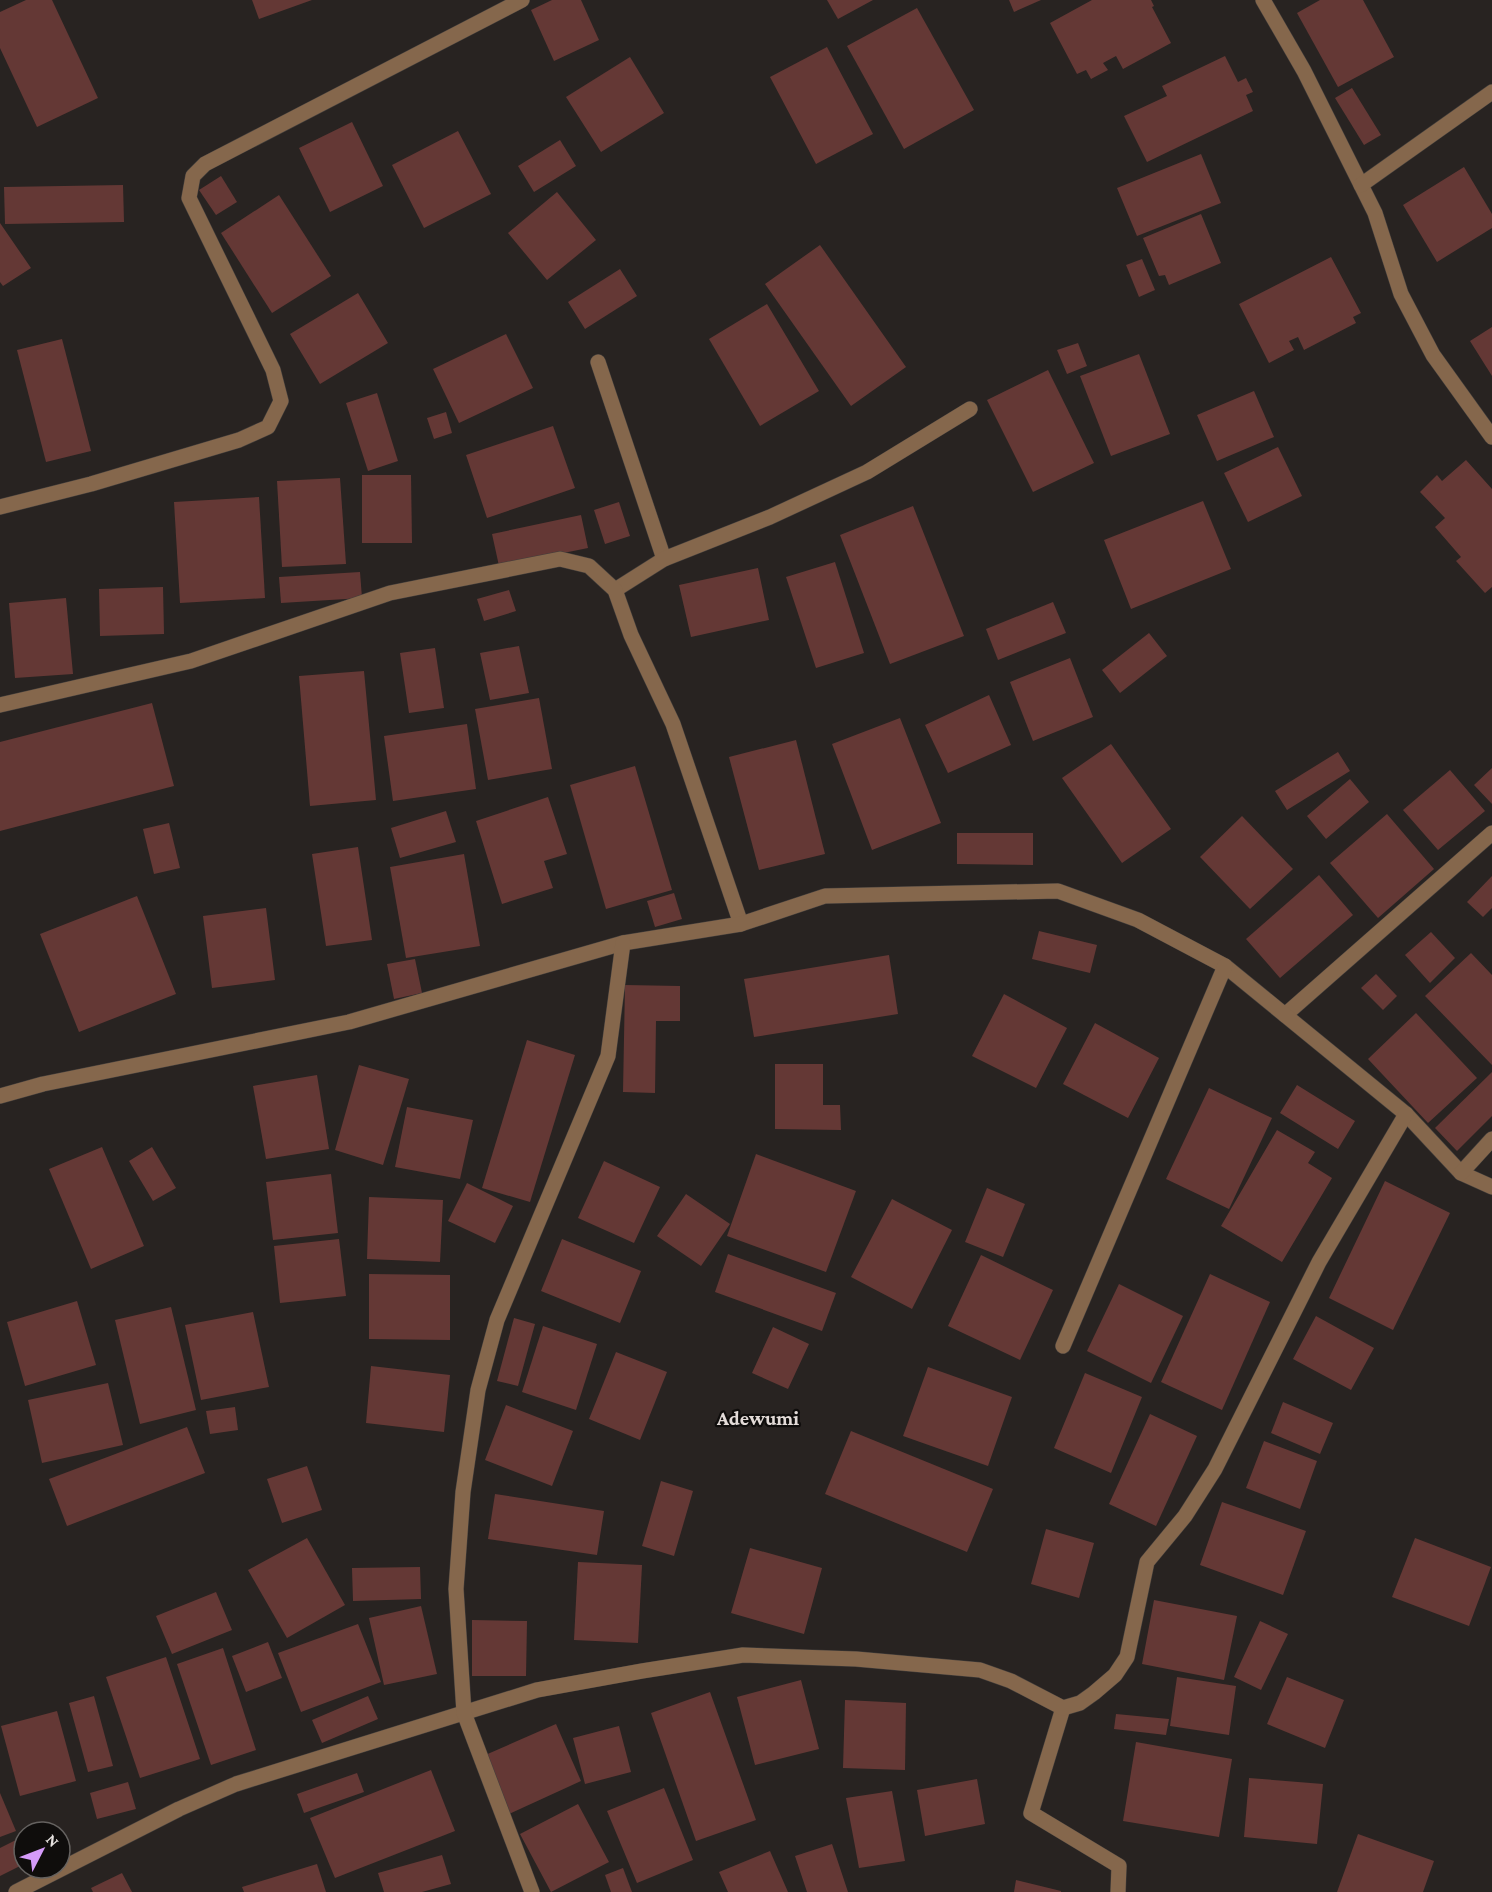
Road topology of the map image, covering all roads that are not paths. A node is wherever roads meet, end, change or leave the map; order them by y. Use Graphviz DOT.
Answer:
graph roads {
  1 [pos="522,0"];
  2 [pos="1263,0"];
  3 [pos="1492,92"];
  4 [pos="1361,185"];
  5 [pos="598,362"];
  6 [pos="970,409"];
  7 [pos="1492,437"];
  8 [pos="0,507"];
  9 [pos="664,559"];
  10 [pos="615,590"];
  11 [pos="0,705"];
  12 [pos="1492,833"];
  13 [pos="741,924"];
  14 [pos="623,943"];
  15 [pos="1225,966"];
  16 [pos="1285,1015"];
  17 [pos="0,1096"];
  18 [pos="1407,1114"];
  19 [pos="1492,1139"];
  20 [pos="1461,1173"];
  21 [pos="1492,1186"];
  22 [pos="1063,1346"];
  23 [pos="1063,1708"];
  24 [pos="464,1713"];
  25 [pos="16,1892"];
  26 [pos="532,1892"];
  27 [pos="1118,1892"];
  1 -- 8 [label="street"];
  2 -- 4 [label="street"];
  3 -- 4 [label="street"];
  4 -- 7 [label="street"];
  5 -- 9 [label="street"];
  6 -- 9 [label="street"];
  9 -- 10 [label="street"];
  10 -- 11 [label="street"];
  10 -- 13 [label="street"];
  12 -- 16 [label="street"];
  13 -- 14 [label="street"];
  13 -- 15 [label="street"];
  14 -- 17 [label="street"];
  14 -- 24 [label="street"];
  15 -- 16 [label="street"];
  15 -- 22 [label="street"];
  16 -- 18 [label="street"];
  18 -- 20 [label="street"];
  18 -- 23 [label="street"];
  19 -- 20 [label="street"];
  20 -- 21 [label="street"];
  23 -- 24 [label="street"];
  23 -- 27 [label="street"];
  24 -- 25 [label="street"];
  24 -- 26 [label="street"];
}
